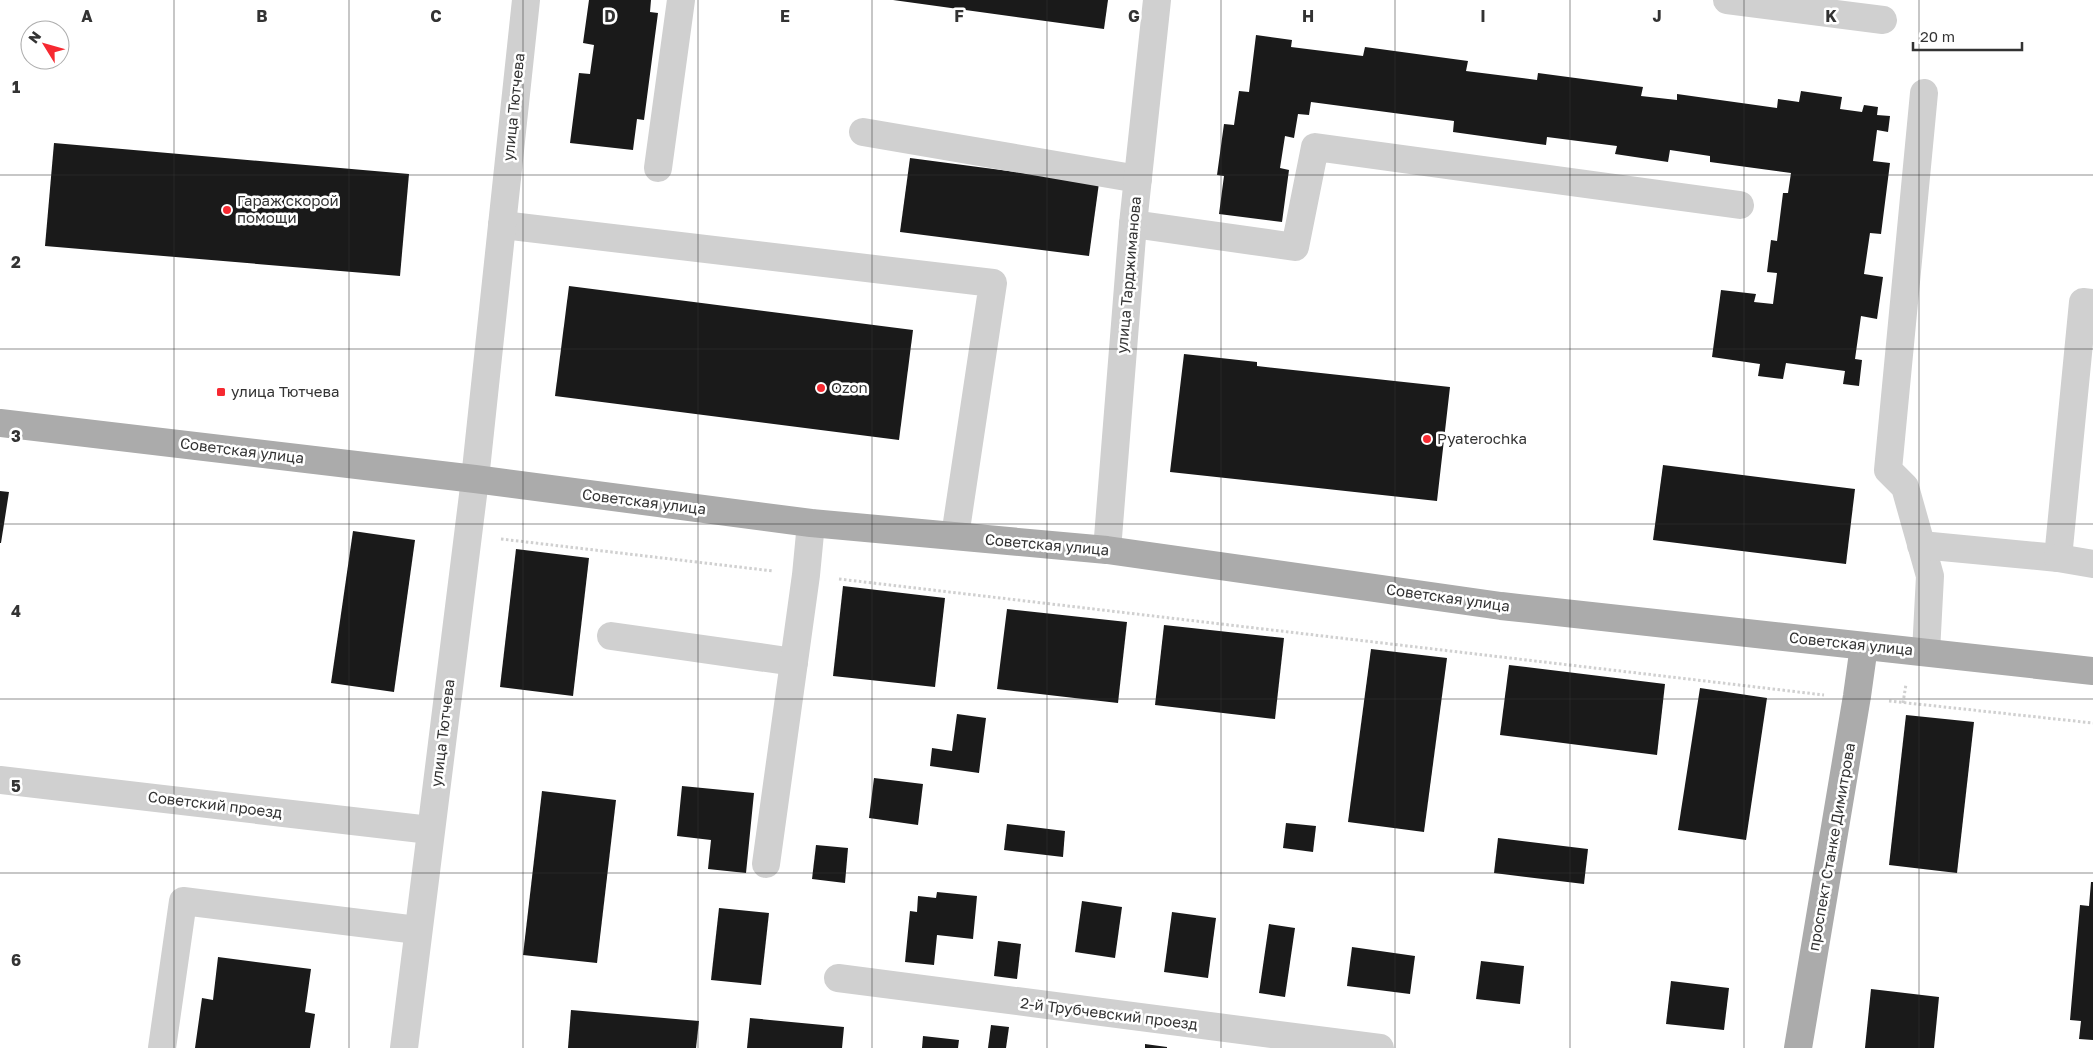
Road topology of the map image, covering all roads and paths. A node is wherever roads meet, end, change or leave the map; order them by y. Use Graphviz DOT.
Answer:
graph roads {
  1 [pos="526,0"];
  2 [pos="681,0"];
  3 [pos="1157,0"];
  4 [pos="1727,0"];
  5 [pos="1883,20"];
  6 [pos="1924,93"];
  7 [pos="864,132"];
  8 [pos="658,168"];
  9 [pos="1138,178"];
  10 [pos="1740,205"];
  11 [pos="502,224"];
  12 [pos="1133,224"];
  13 [pos="2093,303"];
  14 [pos="0,423"];
  15 [pos="475,479"];
  16 [pos="811,523"];
  17 [pos="955,536"];
  18 [pos="498,539"];
  19 [pos="1921,545"];
  20 [pos="1107,550"];
  21 [pos="2058,558"];
  22 [pos="2093,564"];
  23 [pos="806,575"];
  24 [pos="611,636"];
  25 [pos="1864,646"];
  26 [pos="1926,652"];
  27 [pos="794,662"];
  28 [pos="2093,671"];
  29 [pos="1857,696"];
  30 [pos="2093,724"];
  31 [pos="0,780"];
  32 [pos="430,830"];
  33 [pos="766,864"];
  34 [pos="417,930"];
  35 [pos="838,978"];
  36 [pos="162,1048"];
  37 [pos="404,1048"];
  38 [pos="1380,1048"];
  39 [pos="1798,1048"];
  1 -- 11 [label="street, улица Тютчева"];
  2 -- 8 [label="street"];
  3 -- 9 [label="street, улица Тарджиманова"];
  4 -- 5 [label="street"];
  6 -- 19 [label="street"];
  7 -- 9 [label="street"];
  9 -- 12 [label="street, улица Тарджиманова"];
  10 -- 12 [label="street"];
  11 -- 15 [label="street, улица Тютчева"];
  11 -- 17 [label="street"];
  12 -- 20 [label="street, улица Тарджиманова"];
  13 -- 21 [label="street"];
  14 -- 15 [label="main road, Советская улица"];
  15 -- 16 [label="main road, Советская улица"];
  15 -- 32 [label="street, улица Тютчева"];
  16 -- 17 [label="main road, Советская улица"];
  16 -- 23 [label="street"];
  17 -- 20 [label="main road, Советская улица"];
  18 -- 23 [label="path"];
  19 -- 21 [label="street"];
  19 -- 26 [label="street"];
  20 -- 25 [label="main road, Советская улица"];
  21 -- 22 [label="street"];
  23 -- 27 [label="street"];
  23 -- 29 [label="path"];
  24 -- 27 [label="street"];
  25 -- 26 [label="main road, Советская улица"];
  25 -- 29 [label="main road, проспект Станке Димитрова"];
  26 -- 28 [label="main road, Советская улица"];
  27 -- 33 [label="street"];
  29 -- 30 [label="path"];
  29 -- 39 [label="main road, проспект Станке Димитрова"];
  31 -- 32 [label="street, Советский проезд"];
  32 -- 34 [label="street, улица Тютчева"];
  34 -- 36 [label="street"];
  34 -- 37 [label="street, улица Тютчева"];
  35 -- 38 [label="street, 2-й Трубчевский проезд"];
}
